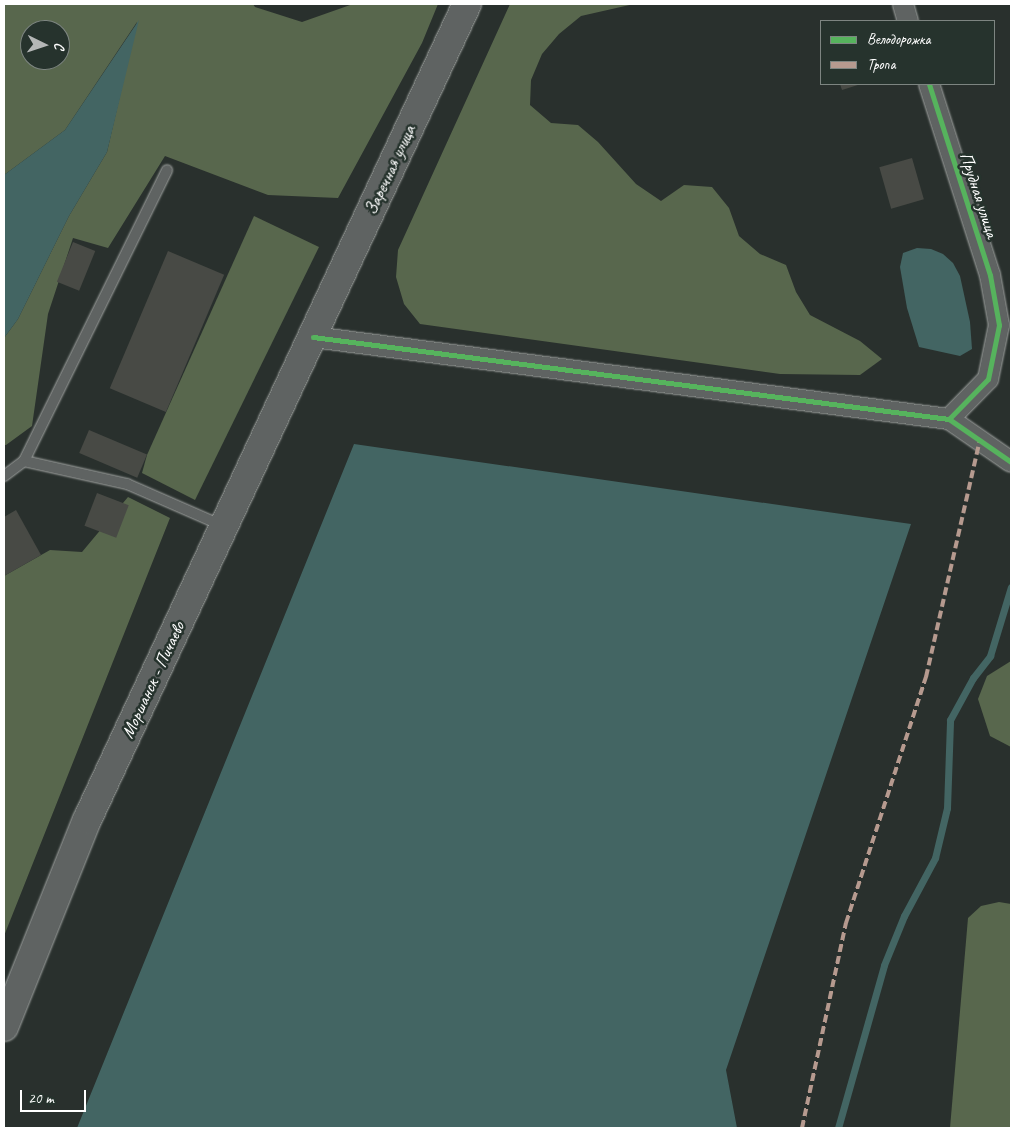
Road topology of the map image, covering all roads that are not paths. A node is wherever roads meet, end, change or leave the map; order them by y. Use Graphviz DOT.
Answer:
graph roads {
  1 [pos="468,4"];
  2 [pos="903,4"];
  3 [pos="908,20"];
  4 [pos="928,85"];
  5 [pos="167,170"];
  6 [pos="313,337"];
  7 [pos="949,419"];
  8 [pos="24,461"];
  9 [pos="1011,462"];
  10 [pos="4,476"];
  11 [pos="224,527"];
  12 [pos="4,1027"];
  1 -- 6 [label="main road, Заречная улица"];
  2 -- 3 [label="street"];
  4 -- 7 [label="street, Прудная улица"];
  5 -- 8 [label="lane"];
  6 -- 7 [label="street"];
  6 -- 11 [label="main road, Моршанск - Пичаево"];
  7 -- 9 [label="street"];
  8 -- 10 [label="lane"];
  8 -- 11 [label="lane"];
  11 -- 12 [label="main road, Моршанск - Пичаево"];
}
